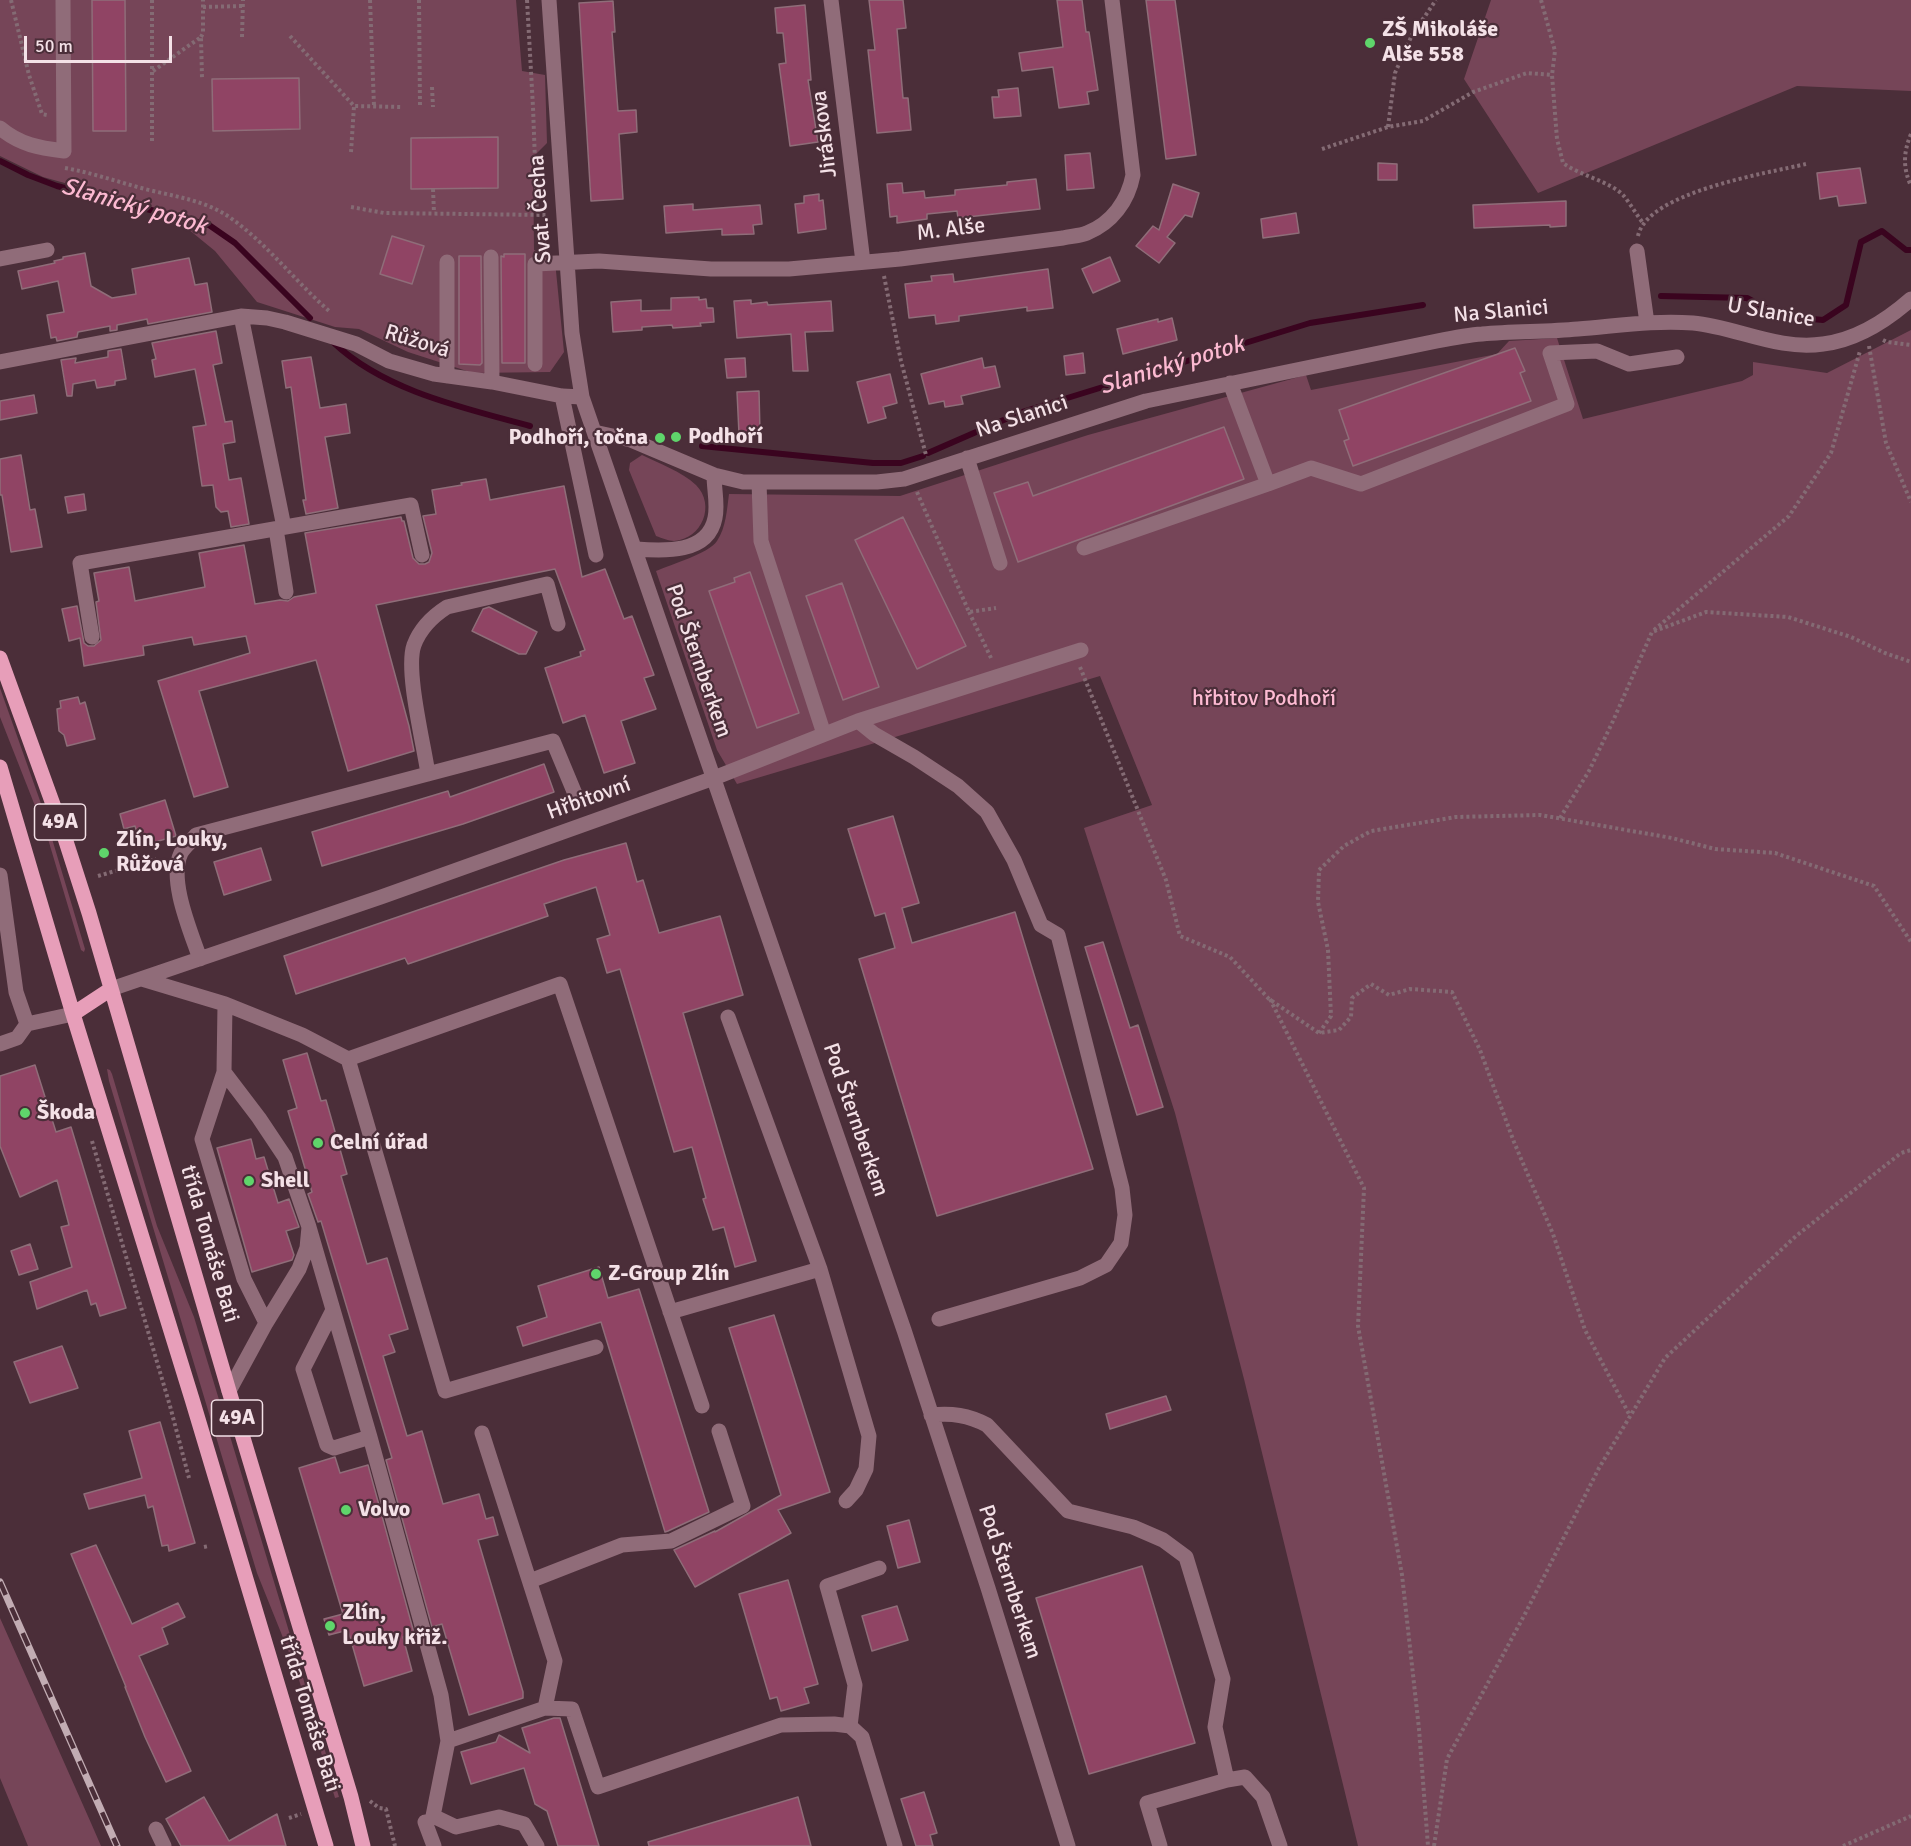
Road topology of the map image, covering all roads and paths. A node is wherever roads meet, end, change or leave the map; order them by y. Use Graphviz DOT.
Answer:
graph roads {
  1 [pos="11,0"];
  2 [pos="63,0"];
  3 [pos="152,0"];
  4 [pos="203,0"];
  5 [pos="243,0"];
  6 [pos="370,0"];
  7 [pos="419,0"];
  8 [pos="527,0"];
  9 [pos="549,0"];
  10 [pos="831,0"];
  11 [pos="1112,0"];
  12 [pos="1436,0"];
  13 [pos="1541,0"];
  14 [pos="243,6"];
  15 [pos="203,7"];
  16 [pos="290,36"];
  17 [pos="201,37"];
  18 [pos="242,37"];
  19 [pos="152,71"];
  20 [pos="1552,75"];
  21 [pos="202,78"];
  22 [pos="432,87"];
  23 [pos="354,106"];
  24 [pos="374,106"];
  25 [pos="402,106"];
  26 [pos="420,106"];
  27 [pos="433,107"];
  28 [pos="54,116"];
  29 [pos="0,128"];
  30 [pos="1388,128"];
  31 [pos="1911,135"];
  32 [pos="152,142"];
  33 [pos="1322,149"];
  34 [pos="351,152"];
  35 [pos="1806,164"];
  36 [pos="64,168"];
  37 [pos="1911,186"];
  38 [pos="434,189"];
  39 [pos="351,207"];
  40 [pos="434,213"];
  41 [pos="537,215"];
  42 [pos="564,215"];
  43 [pos="1643,223"];
  44 [pos="47,250"];
  45 [pos="1637,251"];
  46 [pos="491,257"];
  47 [pos="0,259"];
  48 [pos="447,262"];
  49 [pos="863,262"];
  50 [pos="567,263"];
  51 [pos="885,282"];
  52 [pos="1911,299"];
  53 [pos="329,311"];
  54 [pos="241,316"];
  55 [pos="1647,323"];
  56 [pos="1866,330"];
  57 [pos="1677,357"];
  58 [pos="0,362"];
  59 [pos="535,364"];
  60 [pos="447,376"];
  61 [pos="492,382"];
  62 [pos="1230,383"];
  63 [pos="562,396"];
  64 [pos="582,397"];
  65 [pos="587,413"];
  66 [pos="594,432"];
  67 [pos="967,458"];
  68 [pos="930,470"];
  69 [pos="714,476"];
  70 [pos="904,479"];
  71 [pos="759,482"];
  72 [pos="1268,484"];
  73 [pos="1911,502"];
  74 [pos="280,528"];
  75 [pos="1084,548"];
  76 [pos="636,549"];
  77 [pos="422,555"];
  78 [pos="596,555"];
  79 [pos="1000,563"];
  80 [pos="286,592"];
  81 [pos="996,608"];
  82 [pos="969,612"];
  83 [pos="558,624"];
  84 [pos="1652,632"];
  85 [pos="92,637"];
  86 [pos="1078,651"];
  87 [pos="0,658"];
  88 [pos="1911,662"];
  89 [pos="999,676"];
  90 [pos="858,721"];
  91 [pos="824,734"];
  92 [pos="0,767"];
  93 [pos="428,774"];
  94 [pos="714,778"];
  95 [pos="578,801"];
  96 [pos="1560,818"];
  97 [pos="156,859"];
  98 [pos="0,875"];
  99 [pos="98,876"];
  100 [pos="1911,942"];
  101 [pos="200,959"];
  102 [pos="142,979"];
  103 [pos="111,989"];
  104 [pos="1269,999"];
  105 [pos="225,1004"];
  106 [pos="73,1014"];
  107 [pos="728,1017"];
  108 [pos="27,1024"];
  109 [pos="1319,1033"];
  110 [pos="0,1044"];
  111 [pos="348,1059"];
  112 [pos="224,1072"];
  113 [pos="89,1132"];
  114 [pos="1911,1150"];
  115 [pos="309,1227"];
  116 [pos="820,1269"];
  117 [pos="333,1310"];
  118 [pos="670,1312"];
  119 [pos="939,1319"];
  120 [pos="266,1323"];
  121 [pos="596,1347"];
  122 [pos="229,1391"];
  123 [pos="702,1406"];
  124 [pos="931,1415"];
  125 [pos="1630,1416"];
  126 [pos="719,1431"];
  127 [pos="482,1433"];
  128 [pos="370,1437"];
  129 [pos="189,1478"];
  130 [pos="846,1501"];
  131 [pos="209,1546"];
  132 [pos="204,1547"];
  133 [pos="879,1568"];
  134 [pos="530,1581"];
  135 [pos="545,1708"];
  136 [pos="850,1726"];
  137 [pos="448,1741"];
  138 [pos="1227,1780"];
  139 [pos="367,1792"];
  140 [pos="1911,1816"];
  141 [pos="429,1819"];
  142 [pos="156,1829"];
  143 [pos="164,1846"];
  144 [pos="326,1846"];
  145 [pos="363,1846"];
  146 [pos="395,1846"];
  147 [pos="434,1846"];
  148 [pos="537,1846"];
  149 [pos="895,1846"];
  150 [pos="1068,1846"];
  151 [pos="1160,1846"];
  152 [pos="1280,1846"];
  153 [pos="1428,1846"];
  154 [pos="1434,1846"];
  155 [pos="1843,1846"];
  1 -- 28 [label="path"];
  2 -- 29 [label="street"];
  3 -- 19 [label="path"];
  4 -- 15 [label="path"];
  5 -- 14 [label="path"];
  6 -- 24 [label="path"];
  7 -- 26 [label="path"];
  8 -- 41 [label="path"];
  9 -- 42 [label="street, Svat. Čecha"];
  10 -- 49 [label="street, Jiráskova"];
  11 -- 49 [label="street, M. Alše"];
  12 -- 30 [label="path"];
  13 -- 20 [label="path"];
  14 -- 15 [label="path"];
  14 -- 18 [label="path"];
  15 -- 17 [label="path"];
  16 -- 23 [label="path"];
  17 -- 19 [label="path"];
  17 -- 21 [label="path"];
  19 -- 32 [label="path"];
  20 -- 30 [label="path"];
  20 -- 43 [label="path"];
  22 -- 27 [label="path"];
  23 -- 24 [label="path"];
  23 -- 34 [label="path"];
  24 -- 25 [label="path"];
  30 -- 33 [label="path"];
  31 -- 37 [label="path"];
  35 -- 43 [label="path"];
  36 -- 53 [label="path"];
  38 -- 40 [label="path"];
  39 -- 40 [label="path"];
  40 -- 41 [label="path"];
  41 -- 42 [label="path"];
  42 -- 50 [label="street, Svat. Čecha"];
  43 -- 45 [label="path"];
  44 -- 47 [label="street"];
  45 -- 55 [label="street"];
  46 -- 61 [label="street"];
  48 -- 60 [label="street"];
  49 -- 50 [label="street, M. Alše"];
  50 -- 59 [label="street, M. Alše"];
  50 -- 64 [label="street, Svat. Čecha"];
  51 -- 68 [label="path"];
  52 -- 56 [label="street, U Slanice"];
  54 -- 58 [label="street, Růžová"];
  54 -- 60 [label="street, Růžová"];
  54 -- 74 [label="street"];
  55 -- 56 [label="street, U Slanice"];
  55 -- 62 [label="street, Na Slanici"];
  56 -- 73 [label="path"];
  56 -- 84 [label="path"];
  57 -- 72 [label="street"];
  60 -- 61 [label="street, Růžová"];
  61 -- 63 [label="street, Růžová"];
  62 -- 67 [label="street, Na Slanici"];
  62 -- 72 [label="street"];
  63 -- 64 [label="street, Růžová"];
  63 -- 78 [label="street"];
  64 -- 65 [label="street, Svat. Čecha"];
  65 -- 66 [label="street, Pod Šternberkem"];
  66 -- 69 [label="street, Na Slanici"];
  66 -- 76 [label="street, Pod Šternberkem"];
  67 -- 68 [label="street, Na Slanici"];
  67 -- 79 [label="street"];
  68 -- 70 [label="street, Na Slanici"];
  69 -- 71 [label="street, Na Slanici"];
  69 -- 76 [label="street"];
  70 -- 71 [label="street, Na Slanici"];
  70 -- 82 [label="path"];
  71 -- 91 [label="street"];
  72 -- 75 [label="street"];
  74 -- 77 [label="street"];
  74 -- 80 [label="street"];
  74 -- 85 [label="street"];
  76 -- 94 [label="street, Pod Šternberkem"];
  81 -- 82 [label="path"];
  82 -- 89 [label="path"];
  83 -- 93 [label="street"];
  84 -- 88 [label="path"];
  84 -- 96 [label="path"];
  86 -- 89 [label="street, Hřbitovní"];
  86 -- 104 [label="path"];
  87 -- 103 [label="main road, třída Tomáše Bati / 49A"];
  89 -- 90 [label="street, Hřbitovní"];
  90 -- 91 [label="street, Hřbitovní"];
  90 -- 119 [label="street"];
  91 -- 94 [label="street, Hřbitovní"];
  92 -- 106 [label="main road, třída Tomáše Bati / 49A"];
  93 -- 95 [label="street"];
  93 -- 101 [label="street"];
  94 -- 101 [label="street, Hřbitovní"];
  94 -- 124 [label="street, Pod Šternberkem"];
  96 -- 100 [label="path"];
  96 -- 109 [label="path"];
  97 -- 99 [label="path"];
  98 -- 108 [label="street"];
  101 -- 102 [label="street, Hřbitovní"];
  102 -- 103 [label="street, Hřbitovní"];
  102 -- 105 [label="street"];
  103 -- 106 [label="main road"];
  103 -- 122 [label="main road, třída Tomáše Bati / 49A"];
  104 -- 109 [label="path"];
  104 -- 153 [label="path"];
  105 -- 111 [label="street"];
  105 -- 112 [label="street"];
  106 -- 108 [label="street"];
  106 -- 144 [label="main road, třída Tomáše Bati / 49A"];
  107 -- 116 [label="street"];
  108 -- 110 [label="street"];
  109 -- 125 [label="path"];
  111 -- 118 [label="street"];
  111 -- 121 [label="street"];
  112 -- 115 [label="street"];
  112 -- 120 [label="street"];
  113 -- 129 [label="path"];
  114 -- 125 [label="path"];
  115 -- 117 [label="street"];
  115 -- 120 [label="street"];
  116 -- 118 [label="street"];
  116 -- 130 [label="street"];
  117 -- 128 [label="street"];
  117 -- 128 [label="street"];
  118 -- 123 [label="street"];
  120 -- 122 [label="street"];
  122 -- 145 [label="main road, třída Tomáše Bati / 49A"];
  124 -- 138 [label="street"];
  124 -- 150 [label="street, Pod Šternberkem"];
  125 -- 154 [label="path"];
  126 -- 134 [label="street"];
  127 -- 134 [label="street"];
  128 -- 137 [label="street"];
  131 -- 132 [label="path"];
  133 -- 136 [label="street"];
  134 -- 135 [label="street"];
  135 -- 136 [label="street"];
  135 -- 137 [label="street"];
  136 -- 149 [label="street"];
  137 -- 141 [label="street"];
  138 -- 151 [label="street"];
  138 -- 152 [label="street"];
  139 -- 146 [label="path"];
  140 -- 155 [label="path"];
  141 -- 147 [label="street"];
  141 -- 148 [label="street"];
  142 -- 143 [label="street"];
}
